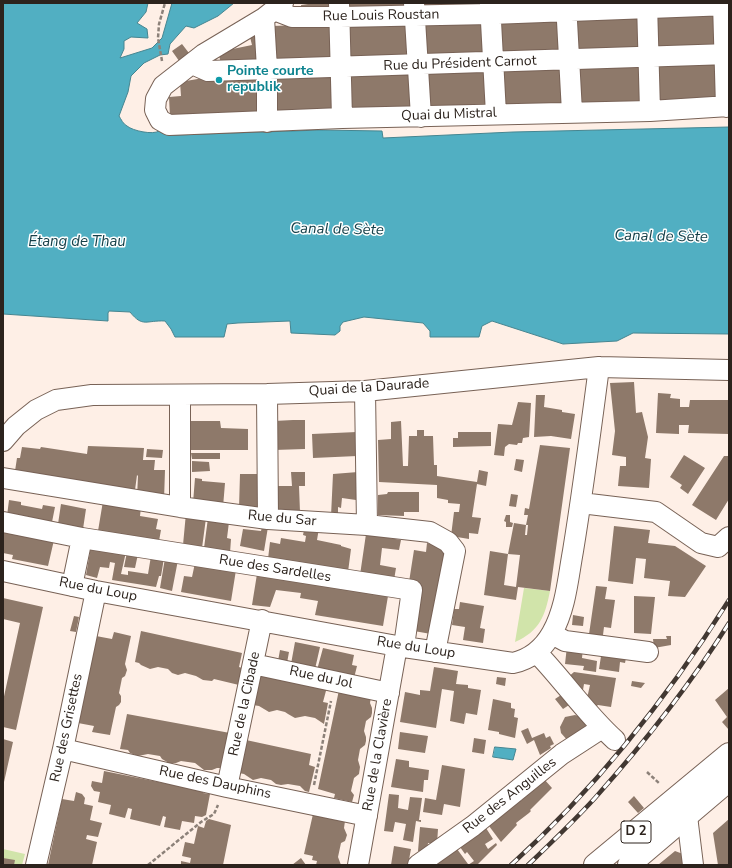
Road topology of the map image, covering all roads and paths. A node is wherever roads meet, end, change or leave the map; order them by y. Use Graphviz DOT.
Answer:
graph roads {
  1 [pos="165,3"];
  2 [pos="725,5"];
  3 [pos="647,6"];
  4 [pos="566,7"];
  5 [pos="491,8"];
  6 [pos="414,9"];
  7 [pos="274,10"];
  8 [pos="339,10"];
  9 [pos="727,55"];
  10 [pos="161,56"];
  11 [pos="649,58"];
  12 [pos="569,60"];
  13 [pos="494,62"];
  14 [pos="192,64"];
  15 [pos="418,65"];
  16 [pos="341,68"];
  17 [pos="267,69"];
  18 [pos="728,106"];
  19 [pos="650,110"];
  20 [pos="572,112"];
  21 [pos="496,114"];
  22 [pos="421,117"];
  23 [pos="342,118"];
  24 [pos="267,122"];
  25 [pos="599,367"];
  26 [pos="729,370"];
  27 [pos="365,391"];
  28 [pos="267,394"];
  29 [pos="180,395"];
  30 [pos="3,441"];
  31 [pos="3,478"];
  32 [pos="581,503"];
  33 [pos="180,507"];
  34 [pos="268,519"];
  35 [pos="3,522"];
  36 [pos="367,525"];
  37 [pos="729,537"];
  38 [pos="82,538"];
  39 [pos="3,571"];
  40 [pos="72,586"];
  41 [pos="96,591"];
  42 [pos="262,620"];
  43 [pos="552,634"];
  44 [pos="401,646"];
  45 [pos="435,652"];
  46 [pos="648,652"];
  47 [pos="537,653"];
  48 [pos="253,664"];
  49 [pos="336,681"];
  50 [pos="389,693"];
  51 [pos="63,749"];
  52 [pos="729,754"];
  53 [pos="729,780"];
  54 [pos="227,787"];
  55 [pos="310,804"];
  56 [pos="682,807"];
  57 [pos="367,816"];
  58 [pos="36,865"];
  59 [pos="148,865"];
  60 [pos="358,865"];
  61 [pos="418,865"];
  62 [pos="595,865"];
  63 [pos="629,865"];
  64 [pos="693,865"];
  1 -- 10 [label="path"];
  2 -- 3 [label="street, Rue Louis Roustan"];
  2 -- 9 [label="street"];
  3 -- 4 [label="street, Rue Louis Roustan"];
  3 -- 11 [label="street"];
  4 -- 5 [label="street, Rue Louis Roustan"];
  4 -- 12 [label="street"];
  5 -- 6 [label="street, Rue Louis Roustan"];
  5 -- 13 [label="street"];
  6 -- 8 [label="street, Rue Louis Roustan"];
  6 -- 15 [label="street"];
  7 -- 8 [label="street, Rue Louis Roustan"];
  7 -- 14 [label="street"];
  7 -- 17 [label="street"];
  8 -- 16 [label="street"];
  9 -- 11 [label="street, Rue du Président Carnot"];
  9 -- 18 [label="street"];
  11 -- 12 [label="street, Rue du Président Carnot"];
  11 -- 19 [label="street"];
  12 -- 13 [label="street, Rue du Président Carnot"];
  12 -- 20 [label="street"];
  13 -- 15 [label="street, Rue du Président Carnot"];
  13 -- 21 [label="street"];
  14 -- 17 [label="street, Rue du Président Carnot"];
  14 -- 24 [label="street, Quai du Mistral"];
  15 -- 16 [label="street, Rue du Président Carnot"];
  15 -- 22 [label="street"];
  16 -- 17 [label="street, Rue du Président Carnot"];
  16 -- 23 [label="street"];
  17 -- 24 [label="street"];
  18 -- 19 [label="street, Quai du Mistral"];
  19 -- 20 [label="street, Quai du Mistral"];
  20 -- 21 [label="street, Quai du Mistral"];
  21 -- 22 [label="street, Quai du Mistral"];
  22 -- 23 [label="street, Quai du Mistral"];
  23 -- 24 [label="street, Quai du Mistral"];
  25 -- 26 [label="street, Quai de la Daurade"];
  25 -- 27 [label="street, Quai de la Daurade"];
  25 -- 32 [label="street, Rue du Loup"];
  27 -- 28 [label="street, Quai de la Daurade"];
  27 -- 36 [label="street"];
  28 -- 29 [label="street, Quai de la Daurade"];
  28 -- 34 [label="street"];
  29 -- 30 [label="street, Quai de la Daurade"];
  29 -- 33 [label="street"];
  31 -- 33 [label="street, Rue du Sar"];
  32 -- 37 [label="street"];
  32 -- 43 [label="street, Rue du Loup"];
  33 -- 34 [label="street, Rue du Sar"];
  34 -- 36 [label="street, Rue du Sar"];
  35 -- 38 [label="street, Rue des Sardelles"];
  36 -- 45 [label="street, Rue du Sar"];
  38 -- 40 [label="street"];
  38 -- 44 [label="street, Rue des Sardelles"];
  39 -- 40 [label="street, Rue du Loup"];
  40 -- 41 [label="street, Rue du Loup"];
  41 -- 42 [label="street, Rue du Loup"];
  41 -- 51 [label="street, Rue des Grisettes"];
  42 -- 44 [label="street, Rue du Loup"];
  42 -- 48 [label="street, Rue de la Cibade"];
  43 -- 46 [label="street"];
  43 -- 47 [label="street, Rue du Loup"];
  44 -- 45 [label="street, Rue du Loup"];
  44 -- 50 [label="street, Rue de la Clavière"];
  45 -- 47 [label="street, Rue du Loup"];
  47 -- 61 [label="street, Rue des Anguilles"];
  48 -- 49 [label="street, Rue du Jol"];
  48 -- 54 [label="street, Rue de la Cibade"];
  49 -- 50 [label="street, Rue du Jol"];
  49 -- 55 [label="path"];
  50 -- 57 [label="street, Rue de la Clavière"];
  51 -- 54 [label="street, Rue des Dauphins"];
  51 -- 58 [label="street, Rue des Grisettes"];
  52 -- 56 [label="main road, D 2"];
  53 -- 56 [label="main road, D 2"];
  54 -- 55 [label="street, Rue des Dauphins"];
  54 -- 59 [label="path"];
  55 -- 57 [label="street, Rue des Dauphins"];
  56 -- 62 [label="main road, D 2"];
  56 -- 63 [label="main road, D 2"];
  56 -- 64 [label="street"];
  57 -- 60 [label="street, Rue de la Clavière"];
}
